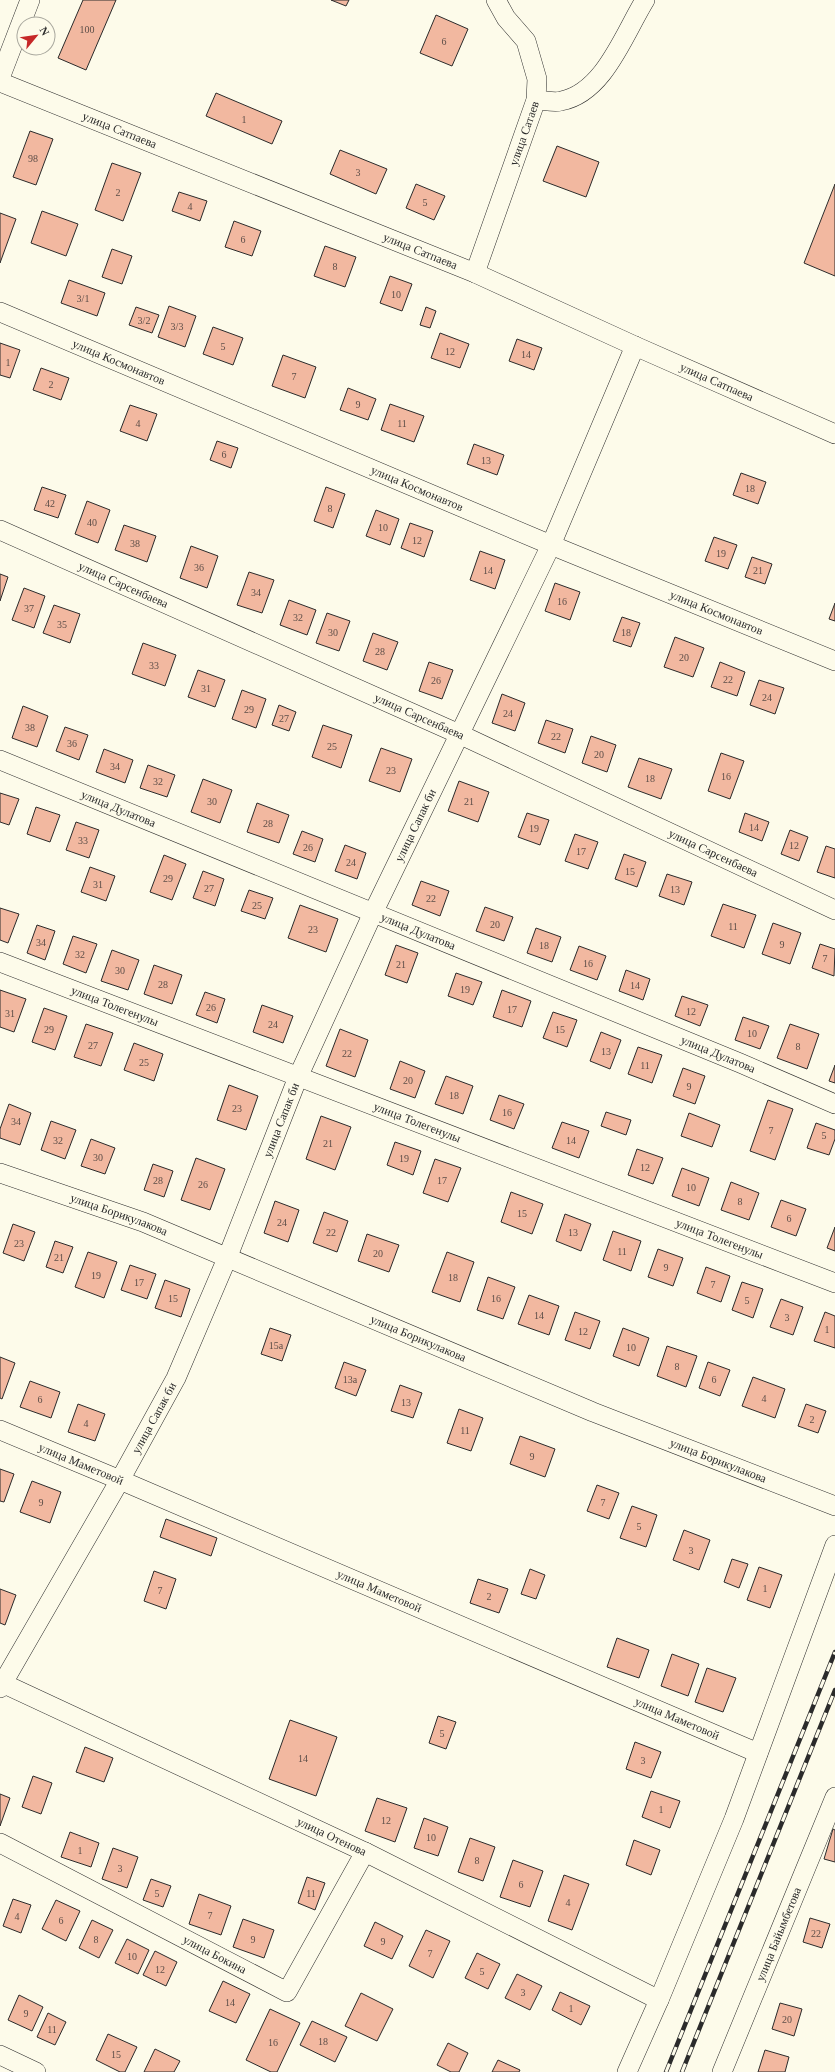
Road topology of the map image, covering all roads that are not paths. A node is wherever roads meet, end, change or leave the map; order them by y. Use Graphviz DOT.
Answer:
graph roads {
  1 [pos="30,0"];
  2 [pos="496,0"];
  3 [pos="645,0"];
  4 [pos="0,78"];
  5 [pos="0,82"];
  6 [pos="536,100"];
  7 [pos="475,273"];
  8 [pos="0,312"];
  9 [pos="635,346"];
  10 [pos="835,434"];
  11 [pos="0,530"];
  12 [pos="551,545"];
  13 [pos="835,661"];
  14 [pos="458,734"];
  15 [pos="0,760"];
  16 [pos="835,910"];
  17 [pos="373,913"];
  18 [pos="0,962"];
  19 [pos="298,1077"];
  20 [pos="835,1104"];
  21 [pos="0,1173"];
  22 [pos="228,1256"];
  23 [pos="835,1283"];
  24 [pos="0,1430"];
  25 [pos="120,1480"];
  26 [pos="835,1506"];
  27 [pos="835,1545"];
  28 [pos="1,1685"];
  29 [pos="758,1753"];
  30 [pos="835,1797"];
  31 [pos="0,1843"];
  32 [pos="365,1852"];
  33 [pos="659,2000"];
  34 [pos="0,2055"];
  35 [pos="36,2072"];
  36 [pos="627,2072"];
  37 [pos="722,2072"];
  1 -- 4 [label="street"];
  2 -- 6 [label="street, улица Сатаев"];
  3 -- 6 [label="street"];
  5 -- 7 [label="street, улица Сатпаева"];
  6 -- 7 [label="street, улица Сатаев"];
  7 -- 9 [label="street, улица Сатпаева"];
  8 -- 12 [label="street, улица Космонавтов"];
  9 -- 10 [label="street, улица Сатпаева"];
  9 -- 12 [label="street, улица Сапак би"];
  11 -- 14 [label="street, улица Сарсенбаева"];
  12 -- 13 [label="street, улица Космонавтов"];
  12 -- 14 [label="street, улица Сапак би"];
  14 -- 16 [label="street, улица Сарсенбаева"];
  14 -- 17 [label="street, улица Сапак би"];
  15 -- 17 [label="street, улица Дулатова"];
  17 -- 19 [label="street, улица Сапак би"];
  17 -- 20 [label="street, улица Дулатова"];
  18 -- 19 [label="street, улица Толегенулы"];
  19 -- 22 [label="street, улица Сапак би"];
  19 -- 23 [label="street, улица Толегенулы"];
  21 -- 22 [label="street, улица Борикулакова"];
  22 -- 25 [label="street, улица Сапак би"];
  22 -- 26 [label="street, улица Борикулакова"];
  24 -- 25 [label="street, улица Маметовой"];
  25 -- 28 [label="street, улица Сапак би"];
  25 -- 29 [label="street, улица Маметовой"];
  27 -- 29 [label="street"];
  28 -- 32 [label="street, улица Отенова"];
  29 -- 33 [label="street"];
  30 -- 37 [label="street, улица Байымбетова"];
  31 -- 32 [label="street, улица Бокина"];
  32 -- 33 [label="street, улица Отенова"];
  33 -- 36 [label="street"];
  34 -- 35 [label="street"];
}
